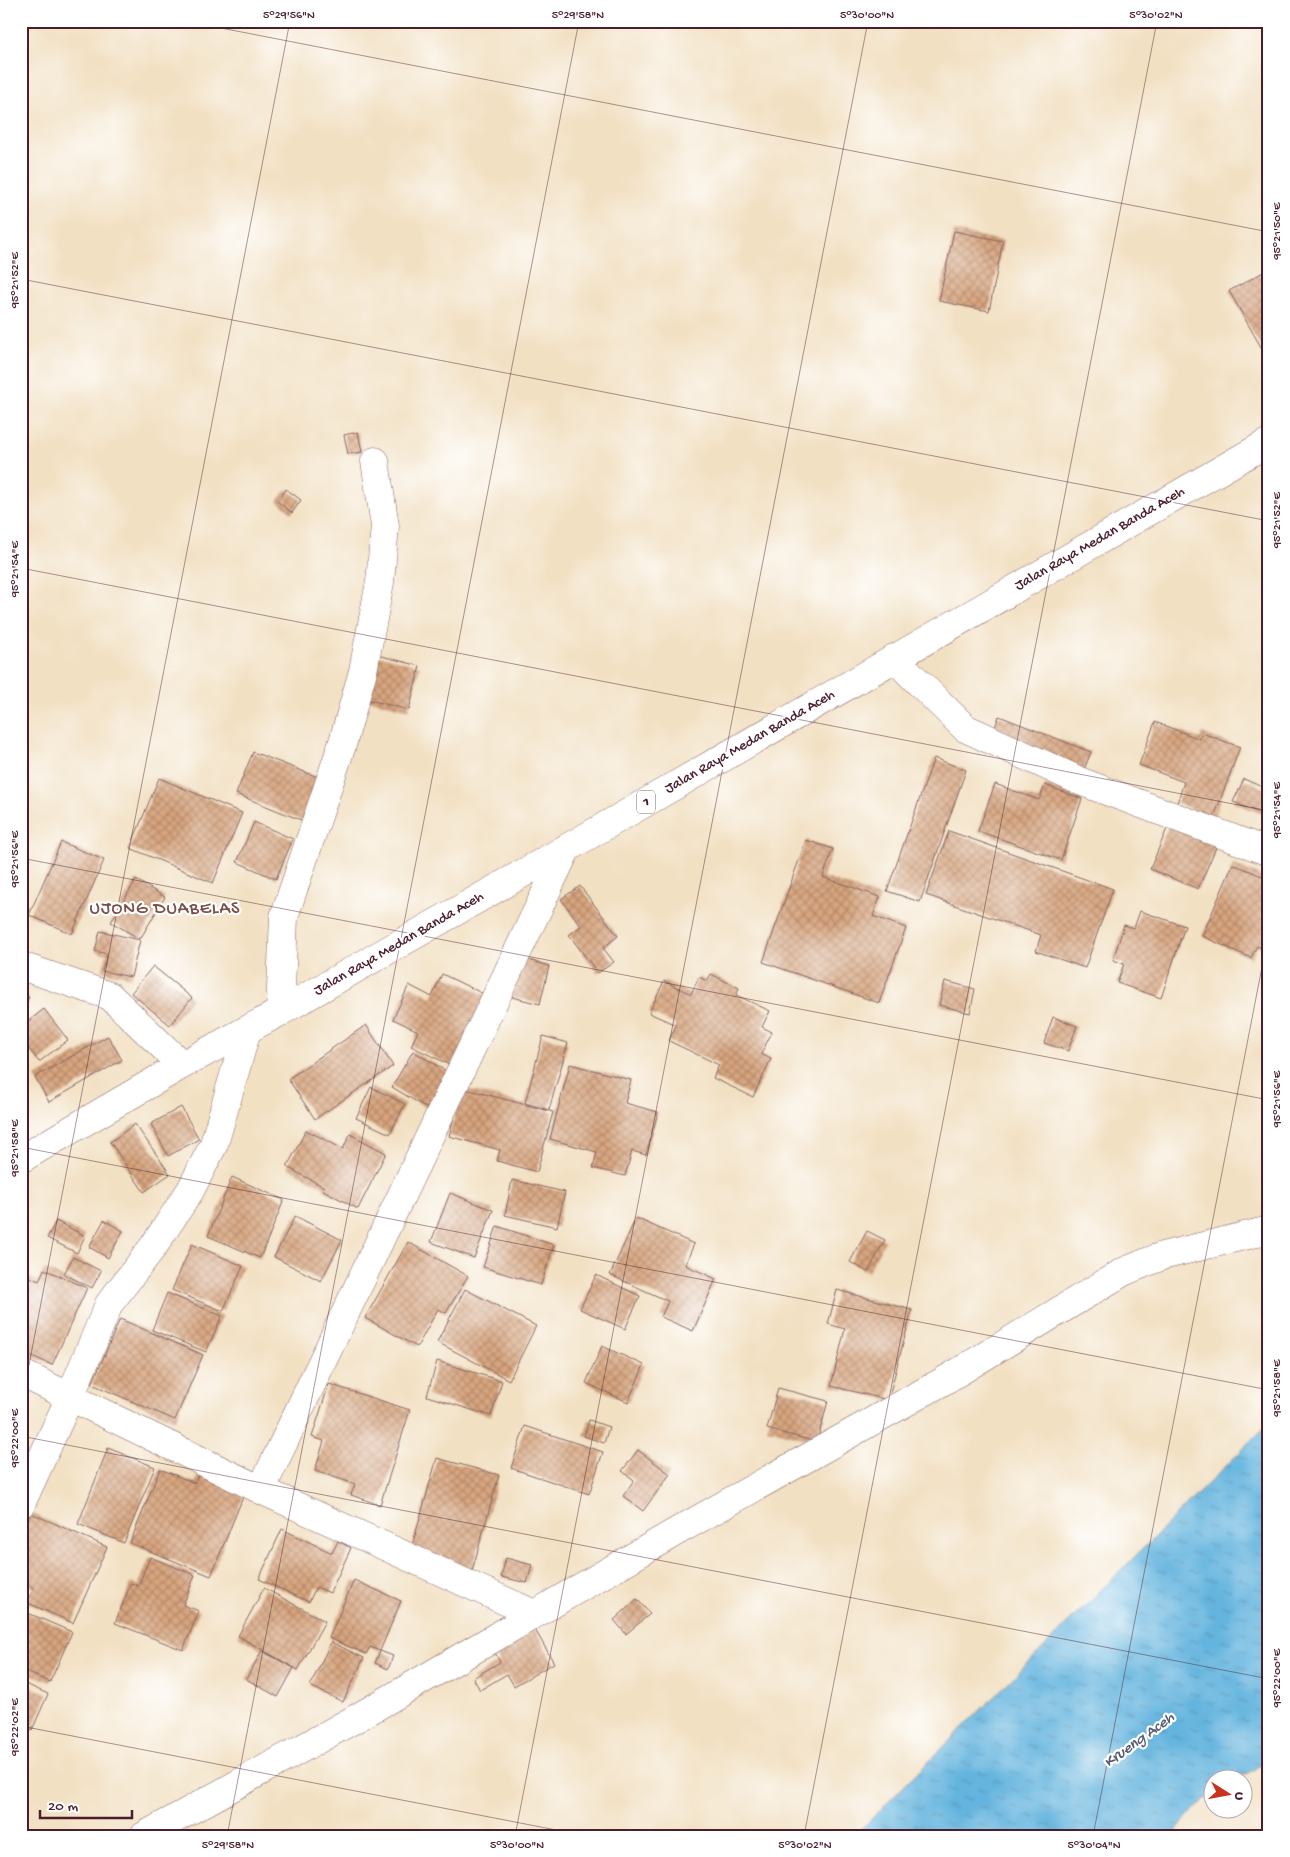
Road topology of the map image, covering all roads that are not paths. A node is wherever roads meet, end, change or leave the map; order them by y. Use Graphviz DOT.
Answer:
graph roads {
  1 [pos="1269,442"];
  2 [pos="374,461"];
  3 [pos="894,658"];
  4 [pos="567,848"];
  5 [pos="1269,852"];
  6 [pos="21,966"];
  7 [pos="280,1012"];
  8 [pos="247,1030"];
  9 [pos="182,1065"];
  10 [pos="21,1159"];
  11 [pos="1269,1230"];
  12 [pos="21,1373"];
  13 [pos="70,1397"];
  14 [pos="261,1490"];
  15 [pos="21,1504"];
  16 [pos="534,1614"];
  17 [pos="144,1836"];
  1 -- 3 [label="main road, Jalan Raya Medan Banda Aceh / 1"];
  2 -- 7 [label="main road"];
  3 -- 4 [label="main road, Jalan Raya Medan Banda Aceh / 1"];
  3 -- 5 [label="main road"];
  4 -- 7 [label="main road, Jalan Raya Medan Banda Aceh / 1"];
  4 -- 14 [label="main road"];
  6 -- 9 [label="main road"];
  7 -- 8 [label="main road, Jalan Raya Medan Banda Aceh / 1"];
  8 -- 9 [label="main road, Jalan Raya Medan Banda Aceh / 1"];
  8 -- 13 [label="main road"];
  9 -- 10 [label="main road, Jalan Raya Medan Banda Aceh / 1"];
  11 -- 16 [label="main road"];
  12 -- 13 [label="main road"];
  13 -- 14 [label="main road"];
  13 -- 15 [label="main road"];
  14 -- 16 [label="main road"];
  16 -- 17 [label="main road"];
}
